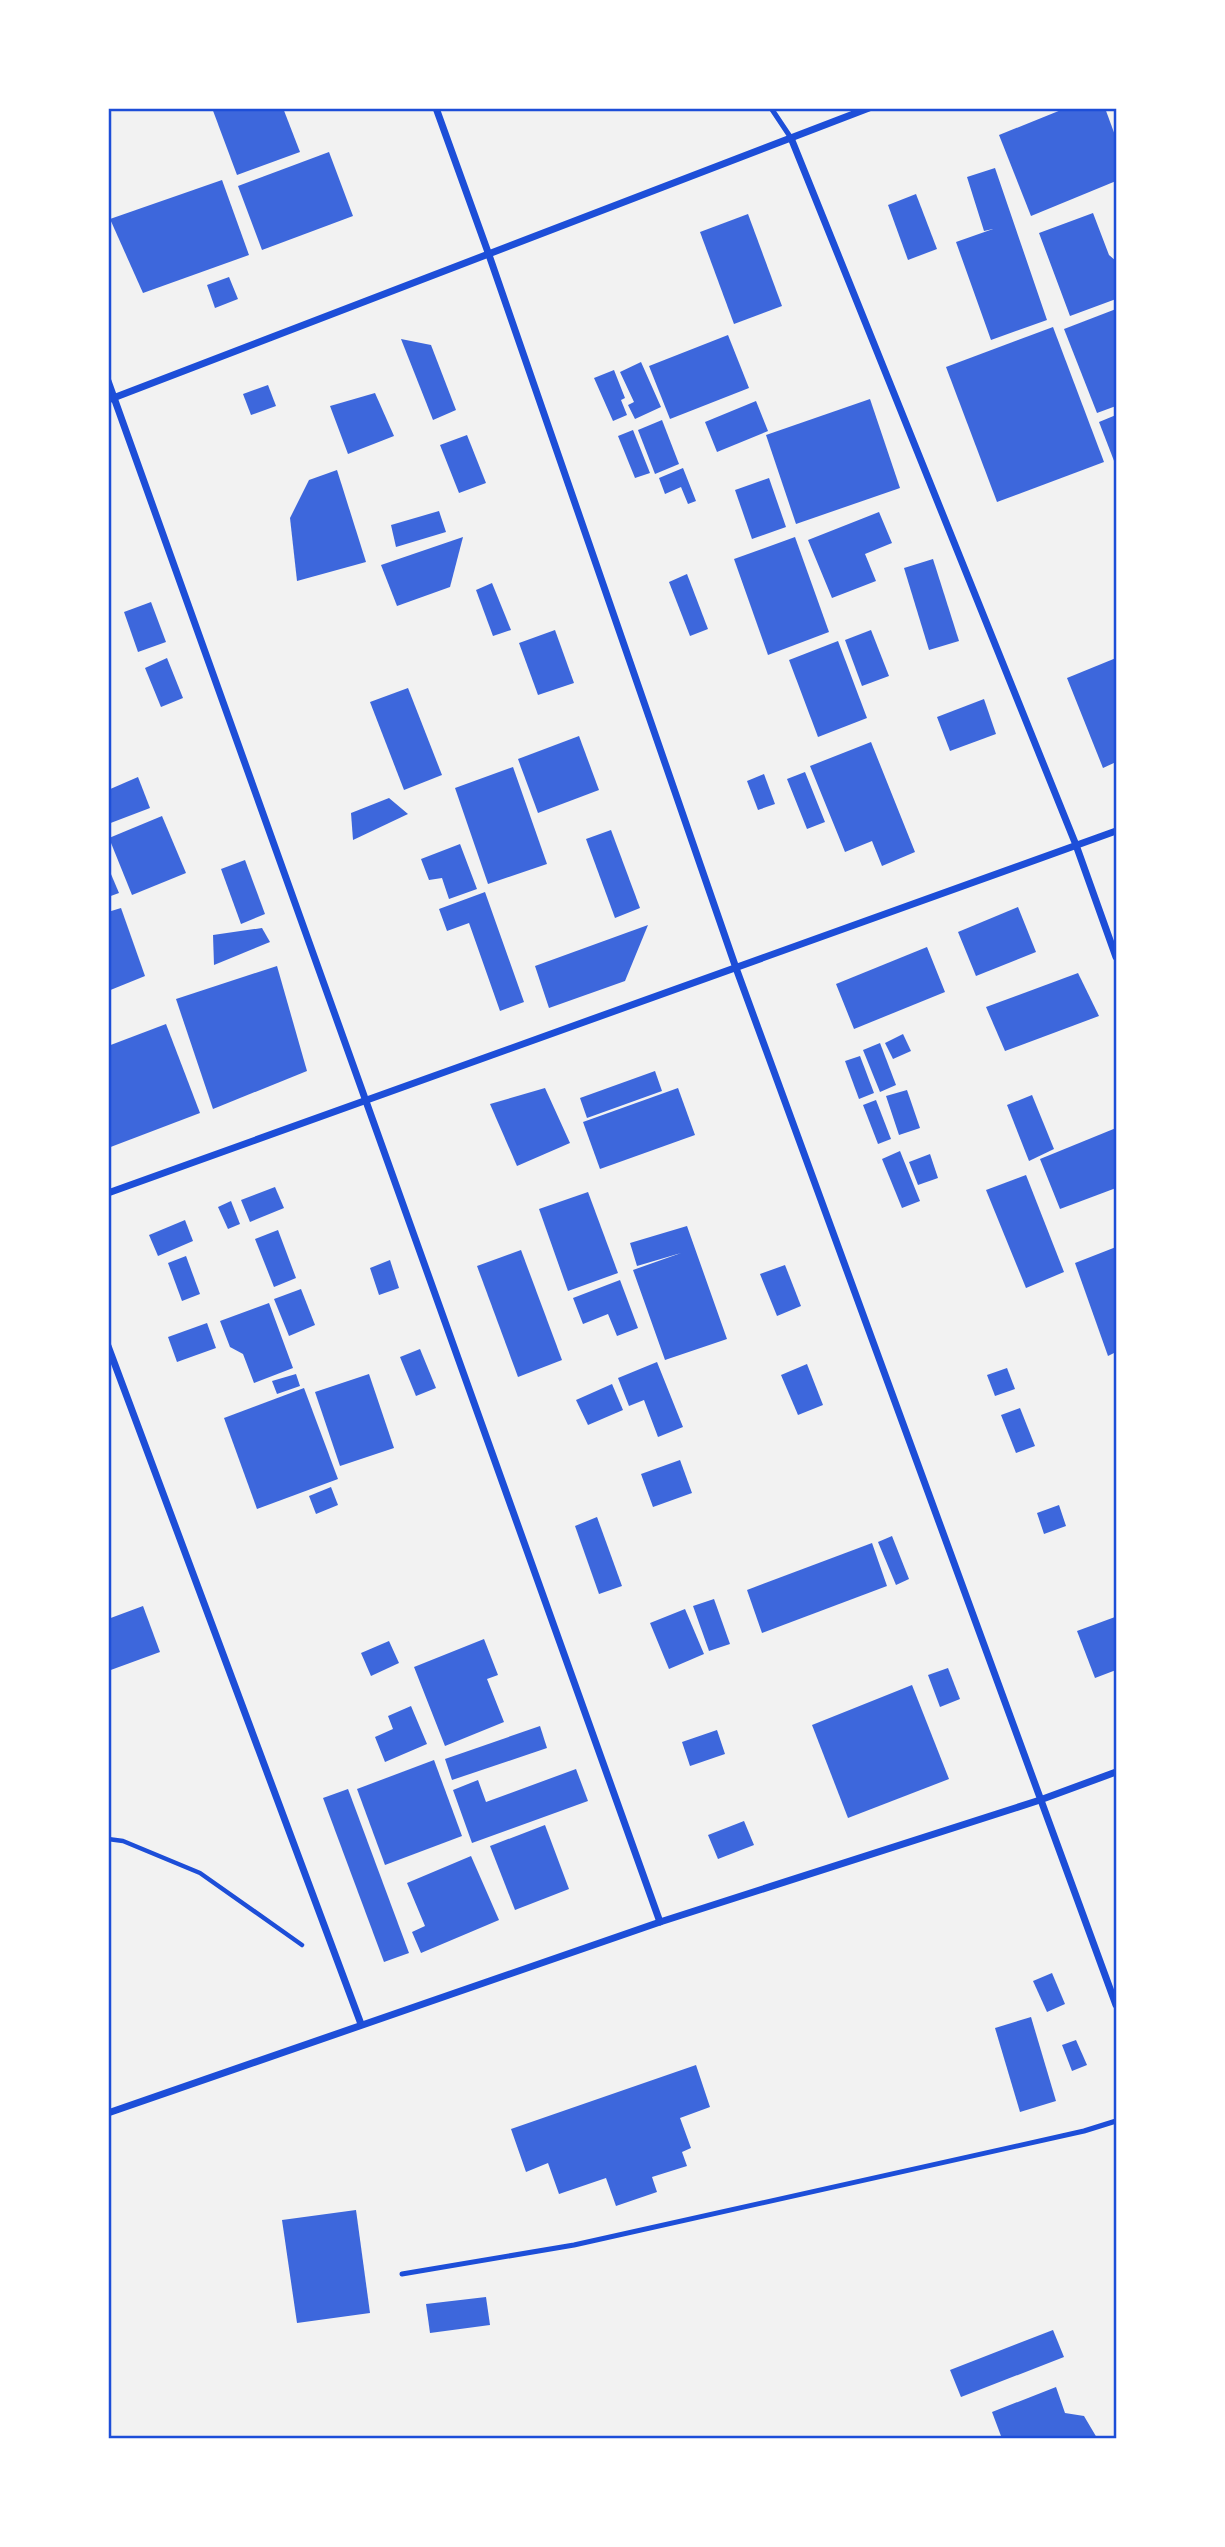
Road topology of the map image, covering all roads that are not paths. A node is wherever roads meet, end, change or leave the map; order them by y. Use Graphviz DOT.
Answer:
graph roads {
  1 [pos="436,108"];
  2 [pos="771,108"];
  3 [pos="869,108"];
  4 [pos="790,138"];
  5 [pos="489,255"];
  6 [pos="108,381"];
  7 [pos="112,399"];
  8 [pos="1116,831"];
  9 [pos="1076,845"];
  10 [pos="1116,957"];
  11 [pos="736,968"];
  12 [pos="365,1101"];
  13 [pos="108,1193"];
  14 [pos="108,1346"];
  15 [pos="1116,1772"];
  16 [pos="1040,1800"];
  17 [pos="660,1922"];
  18 [pos="1116,2005"];
  19 [pos="361,2024"];
  20 [pos="108,2113"];
  21 [pos="1116,2121"];
  22 [pos="402,2274"];
  1 -- 5 [label="street"];
  2 -- 4 [label="lane"];
  3 -- 4 [label="street"];
  4 -- 5 [label="street"];
  4 -- 9 [label="street"];
  5 -- 7 [label="street"];
  5 -- 11 [label="street"];
  6 -- 7 [label="street"];
  7 -- 12 [label="street"];
  8 -- 9 [label="street"];
  9 -- 10 [label="street"];
  9 -- 11 [label="street"];
  11 -- 12 [label="street"];
  11 -- 16 [label="street"];
  12 -- 13 [label="street"];
  12 -- 17 [label="street"];
  14 -- 19 [label="street"];
  15 -- 16 [label="street"];
  16 -- 17 [label="street"];
  16 -- 18 [label="street"];
  17 -- 19 [label="street"];
  19 -- 20 [label="street"];
  21 -- 22 [label="lane"];
}
